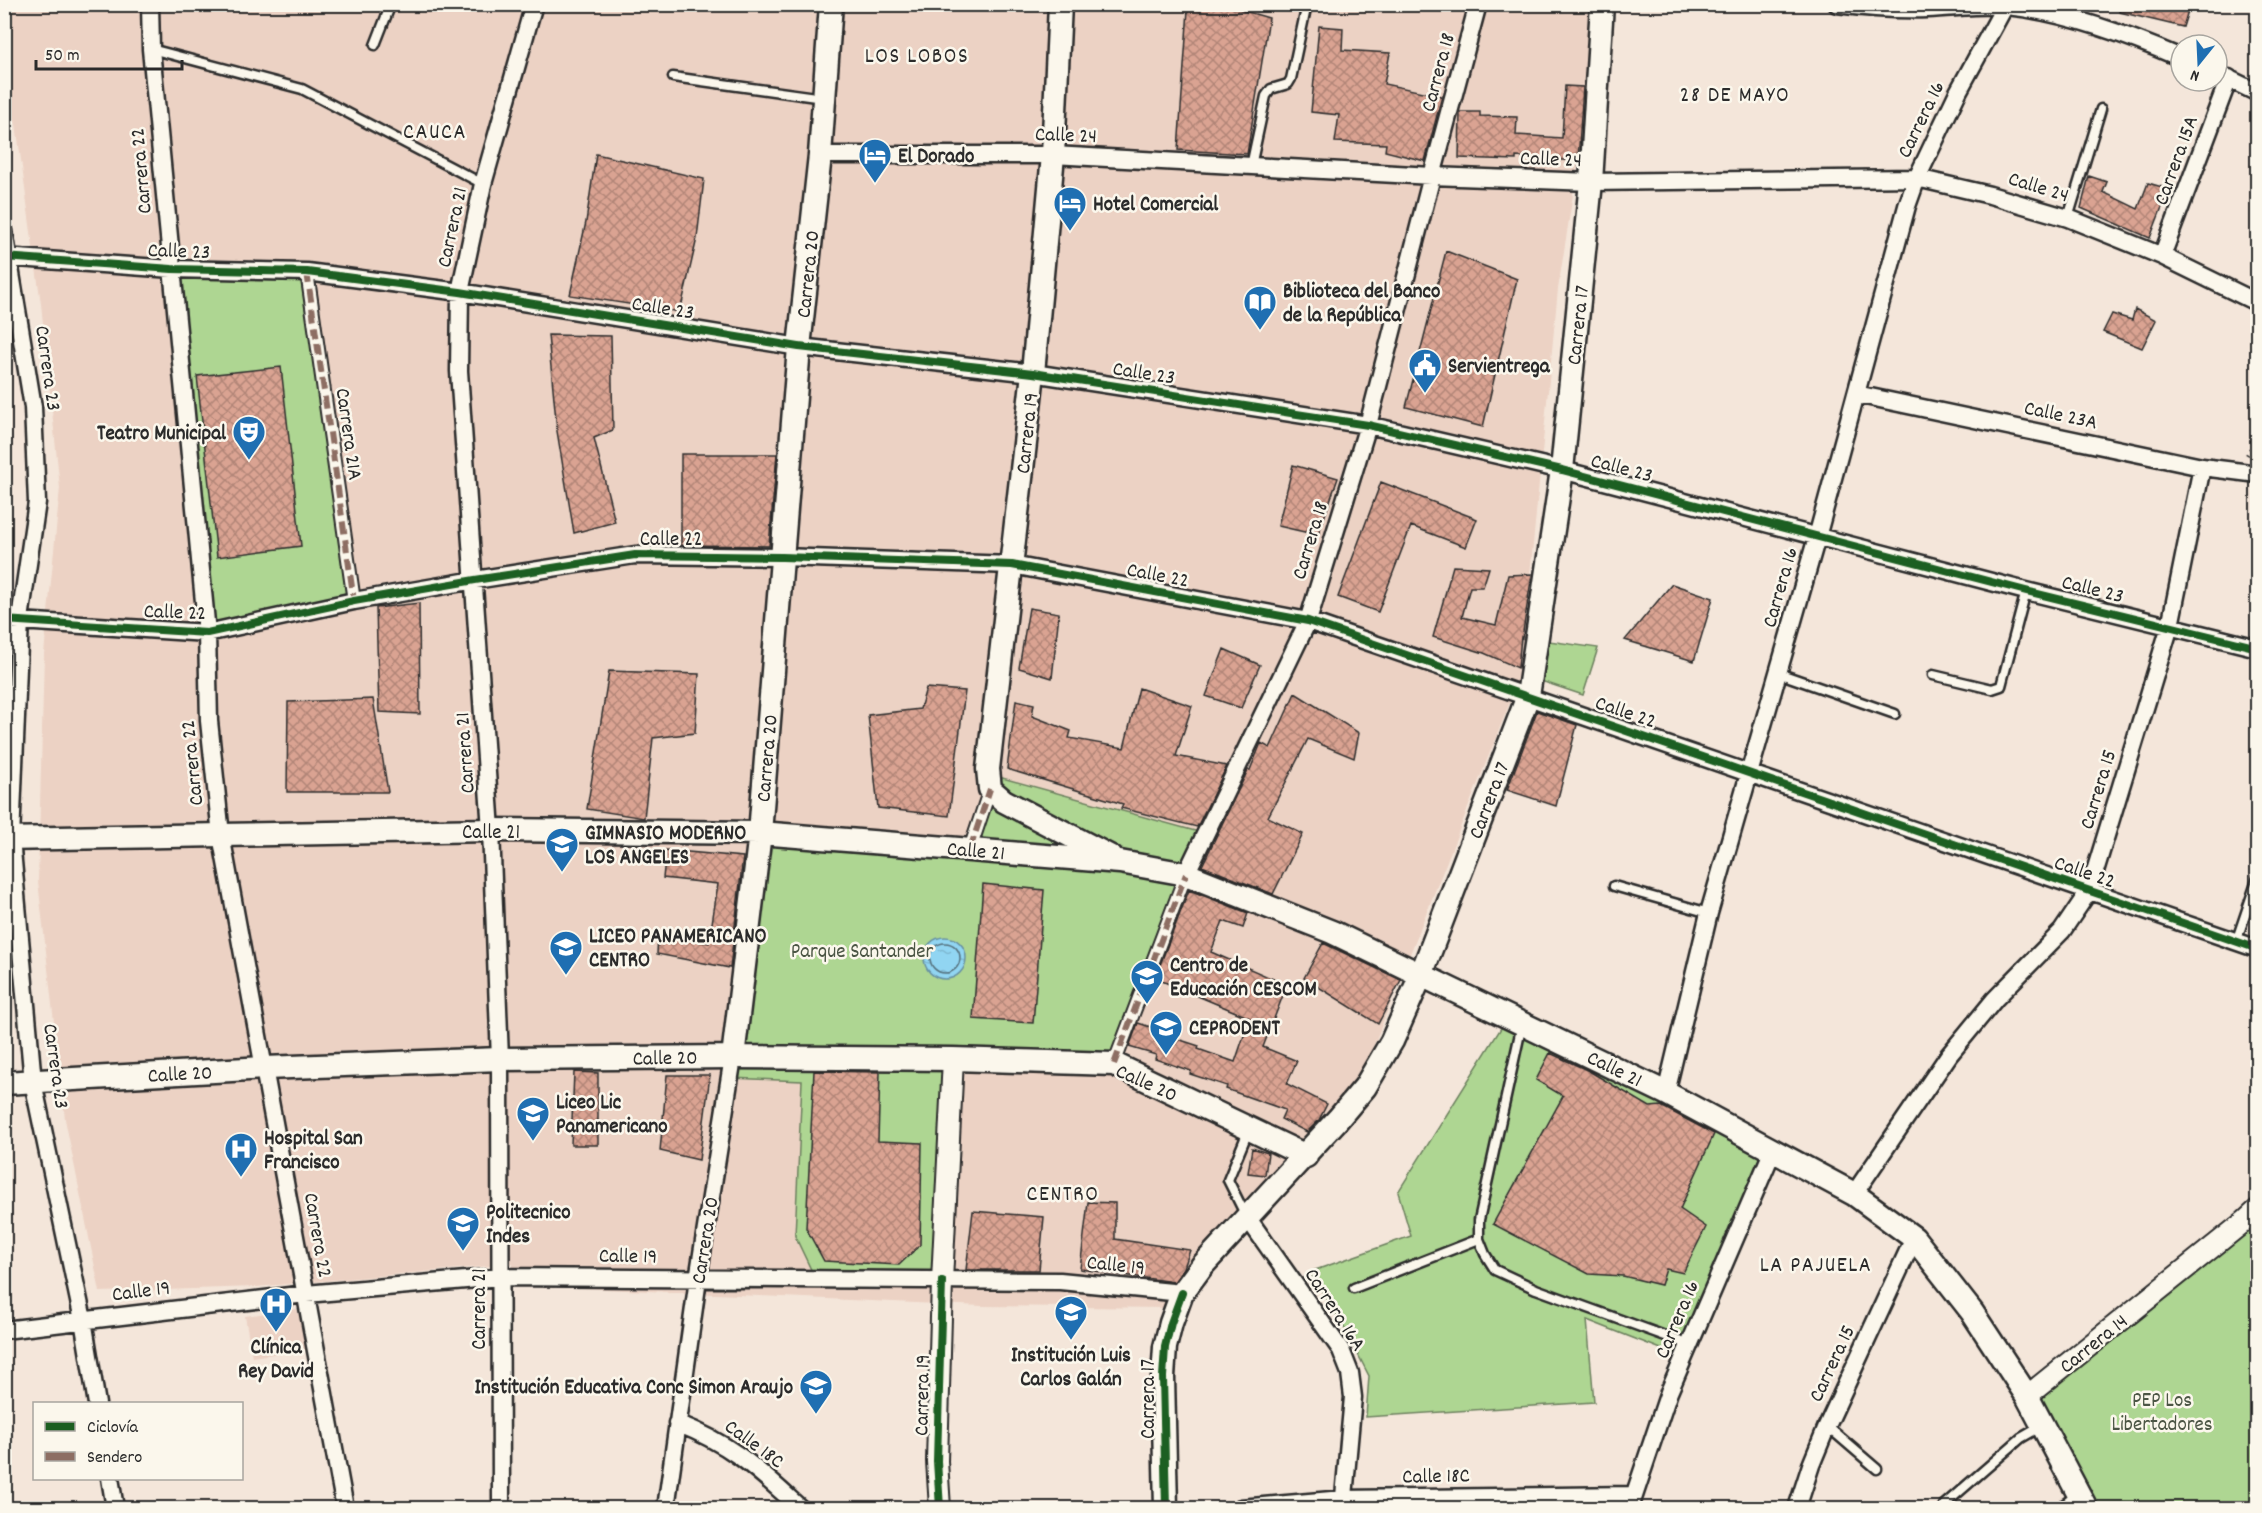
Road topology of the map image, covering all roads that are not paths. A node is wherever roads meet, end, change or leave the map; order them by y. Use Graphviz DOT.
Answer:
graph roads {
  1 [pos="150,4"];
  2 [pos="391,4"];
  3 [pos="534,4"];
  4 [pos="831,4"];
  5 [pos="1060,4"];
  6 [pos="1307,4"];
  7 [pos="1478,4"];
  8 [pos="1602,4"];
  9 [pos="1837,4"];
  10 [pos="2006,5"];
  11 [pos="375,45"];
  12 [pos="151,49"];
  13 [pos="2169,54"];
  14 [pos="673,77"];
  15 [pos="2229,79"];
  16 [pos="2217,93"];
  17 [pos="2258,93"];
  18 [pos="823,98"];
  19 [pos="2101,109"];
  20 [pos="820,155"];
  21 [pos="1053,155"];
  22 [pos="1251,166"];
  23 [pos="1432,176"];
  24 [pos="1917,178"];
  25 [pos="1591,182"];
  26 [pos="483,184"];
  27 [pos="2068,218"];
  28 [pos="4,231"];
  29 [pos="2163,256"];
  30 [pos="7,257"];
  31 [pos="172,269"];
  32 [pos="307,272"];
  33 [pos="459,292"];
  34 [pos="2258,303"];
  35 [pos="799,346"];
  36 [pos="1033,373"];
  37 [pos="1856,394"];
  38 [pos="1368,425"];
  39 [pos="2202,467"];
  40 [pos="1562,470"];
  41 [pos="2258,474"];
  42 [pos="1817,537"];
  43 [pos="782,557"];
  44 [pos="1012,565"];
  45 [pos="475,580"];
  46 [pos="2026,591"];
  47 [pos="354,601"];
  48 [pos="12,619"];
  49 [pos="1308,621"];
  50 [pos="2170,626"];
  51 [pos="207,633"];
  52 [pos="2258,648"];
  53 [pos="1778,673"];
  54 [pos="1933,675"];
  55 [pos="1528,696"];
  56 [pos="1896,714"];
  57 [pos="1748,773"];
  58 [pos="990,789"];
  59 [pos="491,830"];
  60 [pos="760,833"];
  61 [pos="221,835"];
  62 [pos="8,839"];
  63 [pos="970,849"];
  64 [pos="1120,862"];
  65 [pos="1186,874"];
  66 [pos="2258,877"];
  67 [pos="1614,886"];
  68 [pos="2089,891"];
  69 [pos="1708,913"];
  70 [pos="2236,942"];
  71 [pos="2258,949"];
  72 [pos="1421,975"];
  73 [pos="1522,1023"];
  74 [pos="733,1056"];
  75 [pos="500,1059"];
  76 [pos="953,1059"];
  77 [pos="1114,1064"];
  78 [pos="265,1068"];
  79 [pos="33,1082"];
  80 [pos="4,1083"];
  81 [pos="1666,1093"];
  82 [pos="1249,1129"];
  83 [pos="1773,1150"];
  84 [pos="1306,1156"];
  85 [pos="1854,1194"];
  86 [pos="2258,1209"];
  87 [pos="1247,1217"];
  88 [pos="1914,1238"];
  89 [pos="1479,1239"];
  90 [pos="500,1276"];
  91 [pos="698,1278"];
  92 [pos="942,1281"];
  93 [pos="1354,1288"];
  94 [pos="1182,1293"];
  95 [pos="306,1294"];
  96 [pos="83,1320"];
  97 [pos="4,1330"];
  98 [pos="1690,1345"];
  99 [pos="2027,1396"];
  100 [pos="97,1402"];
  101 [pos="677,1424"];
  102 [pos="1827,1426"];
  103 [pos="2043,1426"];
  104 [pos="1877,1469"];
  105 [pos="110,1480"];
  106 [pos="2083,1501"];
  107 [pos="1631,1502"];
  108 [pos="1343,1504"];
  109 [pos="1944,1505"];
  110 [pos="115,1509"];
  111 [pos="345,1509"];
  112 [pos="501,1509"];
  113 [pos="666,1509"];
  114 [pos="800,1509"];
  115 [pos="940,1509"];
  116 [pos="1166,1509"];
  117 [pos="1241,1509"];
  118 [pos="1797,1509"];
  119 [pos="2059,1509"];
  1 -- 12 [label="street, Carrera 22"];
  2 -- 11 [label="lane"];
  3 -- 26 [label="street, Carrera 21"];
  4 -- 18 [label="main road, Carrera 20"];
  5 -- 21 [label="main road, Carrera 19"];
  6 -- 22 [label="lane"];
  7 -- 23 [label="street, Carrera 18"];
  8 -- 25 [label="main road, Carrera 17"];
  9 -- 10 [label="street"];
  10 -- 13 [label="street"];
  10 -- 24 [label="street, Carrera 16"];
  12 -- 26 [label="lane"];
  12 -- 31 [label="street, Carrera 22"];
  14 -- 18 [label="lane"];
  15 -- 17 [label="street"];
  16 -- 29 [label="street, Carrera 15A"];
  18 -- 20 [label="main road, Carrera 20"];
  19 -- 27 [label="lane"];
  20 -- 21 [label="street, Calle 24"];
  20 -- 35 [label="main road, Carrera 20"];
  21 -- 22 [label="street, Calle 24"];
  21 -- 36 [label="main road, Carrera 19"];
  22 -- 23 [label="street, Calle 24"];
  23 -- 25 [label="street, Calle 24"];
  23 -- 38 [label="street, Carrera 18"];
  24 -- 25 [label="street, Calle 24"];
  24 -- 27 [label="street, Calle 24"];
  24 -- 37 [label="street, Carrera 16"];
  25 -- 40 [label="main road, Carrera 17"];
  26 -- 33 [label="street, Carrera 21"];
  27 -- 29 [label="street, Calle 24"];
  28 -- 30 [label="street, Carrera 23"];
  29 -- 34 [label="street, Calle 24"];
  30 -- 31 [label="street, Calle 23"];
  30 -- 48 [label="street, Carrera 23"];
  31 -- 32 [label="street, Calle 23"];
  31 -- 51 [label="street, Carrera 22"];
  32 -- 33 [label="street, Calle 23"];
  32 -- 47 [label="street, Carrera 21A"];
  33 -- 35 [label="street, Calle 23"];
  33 -- 45 [label="street, Carrera 21"];
  35 -- 36 [label="street, Calle 23"];
  35 -- 43 [label="main road, Carrera 20"];
  36 -- 38 [label="street, Calle 23"];
  36 -- 44 [label="main road, Carrera 19"];
  37 -- 39 [label="street, Calle 23A"];
  37 -- 42 [label="street, Carrera 16"];
  38 -- 40 [label="street, Calle 23"];
  38 -- 49 [label="street, Carrera 18"];
  39 -- 41 [label="street, Calle 23A"];
  39 -- 50 [label="street, Carrera 15"];
  40 -- 42 [label="street, Calle 23"];
  40 -- 55 [label="main road, Carrera 17"];
  42 -- 46 [label="street, Calle 23"];
  42 -- 53 [label="street, Carrera 16"];
  43 -- 44 [label="street, Calle 22"];
  43 -- 45 [label="street, Calle 22"];
  43 -- 60 [label="main road, Carrera 20"];
  44 -- 49 [label="street, Calle 22"];
  44 -- 58 [label="main road, Carrera 19"];
  45 -- 47 [label="street, Calle 22"];
  45 -- 59 [label="street, Carrera 21"];
  46 -- 50 [label="street, Calle 23"];
  46 -- 54 [label="lane"];
  47 -- 51 [label="street, Calle 22"];
  48 -- 51 [label="street, Calle 22"];
  48 -- 62 [label="street, Carrera 23"];
  49 -- 55 [label="street, Calle 22"];
  49 -- 65 [label="street, Carrera 18"];
  50 -- 52 [label="street, Calle 23"];
  50 -- 68 [label="street, Carrera 15"];
  51 -- 61 [label="street, Carrera 22"];
  53 -- 56 [label="lane"];
  53 -- 57 [label="street, Carrera 16"];
  55 -- 57 [label="street, Calle 22"];
  55 -- 72 [label="main road, Carrera 17"];
  57 -- 68 [label="street, Calle 22"];
  57 -- 69 [label="street, Carrera 16"];
  58 -- 63 [label="street"];
  58 -- 64 [label="main road, Calle 21"];
  59 -- 60 [label="main road, Calle 21"];
  59 -- 61 [label="main road, Calle 21"];
  59 -- 75 [label="street, Carrera 21"];
  60 -- 63 [label="main road, Calle 21"];
  60 -- 74 [label="main road, Carrera 20"];
  61 -- 62 [label="main road, Calle 21"];
  61 -- 78 [label="street, Carrera 22"];
  62 -- 79 [label="street, Carrera 23"];
  63 -- 64 [label="main road, Calle 21"];
  64 -- 65 [label="main road, Calle 21"];
  65 -- 72 [label="main road, Calle 21"];
  65 -- 77 [label="street, Carrera 18"];
  66 -- 70 [label="lane"];
  67 -- 69 [label="lane"];
  68 -- 70 [label="street, Calle 22"];
  68 -- 85 [label="street, Carrera 15"];
  69 -- 81 [label="street, Carrera 16"];
  70 -- 71 [label="street, Calle 22"];
  72 -- 73 [label="main road, Calle 21"];
  72 -- 84 [label="main road, Carrera 17"];
  73 -- 81 [label="main road, Calle 21"];
  73 -- 89 [label="lane"];
  74 -- 75 [label="main road, Calle 20"];
  74 -- 76 [label="main road, Calle 20"];
  74 -- 91 [label="street, Carrera 20"];
  75 -- 78 [label="main road, Calle 20"];
  75 -- 90 [label="street, Carrera 21"];
  76 -- 77 [label="main road, Calle 20"];
  76 -- 92 [label="street, Carrera 19"];
  77 -- 82 [label="main road, Calle 20"];
  78 -- 79 [label="main road, Calle 20"];
  78 -- 95 [label="street, Carrera 22"];
  79 -- 80 [label="main road, Calle 20"];
  79 -- 96 [label="street, Carrera 23"];
  81 -- 83 [label="main road, Calle 21"];
  82 -- 84 [label="main road, Calle 20"];
  82 -- 87 [label="lane"];
  83 -- 85 [label="main road, Calle 21"];
  83 -- 98 [label="street, Carrera 16"];
  84 -- 87 [label="main road, Carrera 17"];
  85 -- 88 [label="main road, Calle 21"];
  86 -- 99 [label="street, Carrera 14"];
  87 -- 94 [label="main road, Carrera 17"];
  87 -- 108 [label="street, Carrera 16A"];
  88 -- 99 [label="main road, Calle 21"];
  88 -- 102 [label="street, Carrera 15"];
  89 -- 93 [label="lane"];
  89 -- 98 [label="lane"];
  90 -- 91 [label="street, Calle 19"];
  90 -- 95 [label="street, Calle 19"];
  90 -- 112 [label="street, Carrera 21"];
  91 -- 92 [label="street, Calle 19"];
  91 -- 101 [label="street, Carrera 20"];
  92 -- 94 [label="street, Calle 19"];
  92 -- 115 [label="street, Carrera 19"];
  94 -- 116 [label="main road, Carrera 17"];
  95 -- 96 [label="street, Calle 19"];
  95 -- 111 [label="street, Carrera 22"];
  96 -- 97 [label="street, Calle 19"];
  96 -- 100 [label="street, Carrera 23"];
  98 -- 107 [label="street, Carrera 16"];
  99 -- 103 [label="main road"];
  101 -- 113 [label="street, Carrera 20"];
  101 -- 114 [label="street, Calle 18C"];
  102 -- 104 [label="lane"];
  102 -- 118 [label="street, Carrera 15"];
  103 -- 106 [label="main road"];
  103 -- 109 [label="lane"];
  105 -- 110 [label="street"];
  106 -- 119 [label="lane"];
  107 -- 108 [label="street, Calle 18C"];
  108 -- 117 [label="street, Calle 18C"];
}
